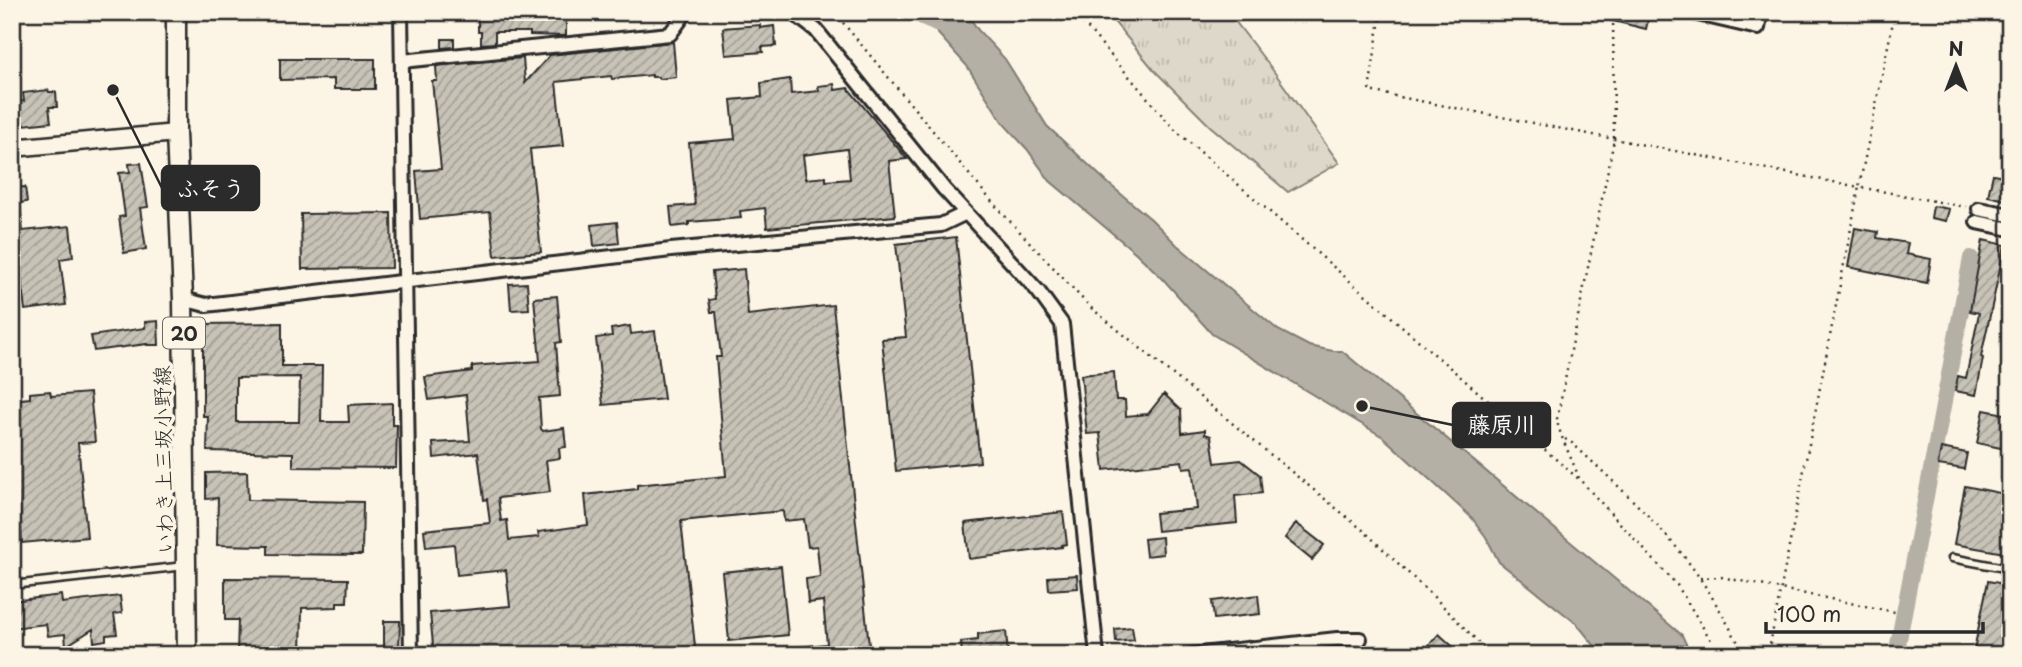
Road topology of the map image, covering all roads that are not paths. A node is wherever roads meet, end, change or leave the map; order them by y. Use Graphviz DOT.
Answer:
graph roads {
  1 [pos="176,12"];
  2 [pos="401,12"];
  3 [pos="686,12"];
  4 [pos="792,12"];
  5 [pos="1689,12"];
  6 [pos="1761,12"];
  7 [pos="402,61"];
  8 [pos="176,133"];
  9 [pos="12,148"];
  10 [pos="966,213"];
  11 [pos="2010,215"];
  12 [pos="2010,229"];
  13 [pos="405,281"];
  14 [pos="183,299"];
  15 [pos="1952,558"];
  16 [pos="187,566"];
  17 [pos="2010,569"];
  18 [pos="12,585"];
  19 [pos="1360,639"];
  20 [pos="1208,654"];
  21 [pos="187,655"];
  22 [pos="411,655"];
  23 [pos="1097,655"];
  24 [pos="1192,655"];
  1 -- 8 [label="main road, いわき上三坂小野線 / 20"];
  2 -- 7 [label="street"];
  3 -- 7 [label="street"];
  4 -- 10 [label="street"];
  5 -- 6 [label="street"];
  7 -- 13 [label="street"];
  8 -- 9 [label="street"];
  8 -- 14 [label="main road, いわき上三坂小野線 / 20"];
  10 -- 13 [label="street"];
  10 -- 23 [label="street"];
  11 -- 12 [label="street"];
  13 -- 14 [label="street"];
  13 -- 22 [label="street"];
  14 -- 16 [label="main road, いわき上三坂小野線 / 20"];
  15 -- 17 [label="lane"];
  16 -- 18 [label="lane"];
  16 -- 21 [label="main road, いわき上三坂小野線 / 20"];
  19 -- 20 [label="street"];
  20 -- 24 [label="street"];
}
